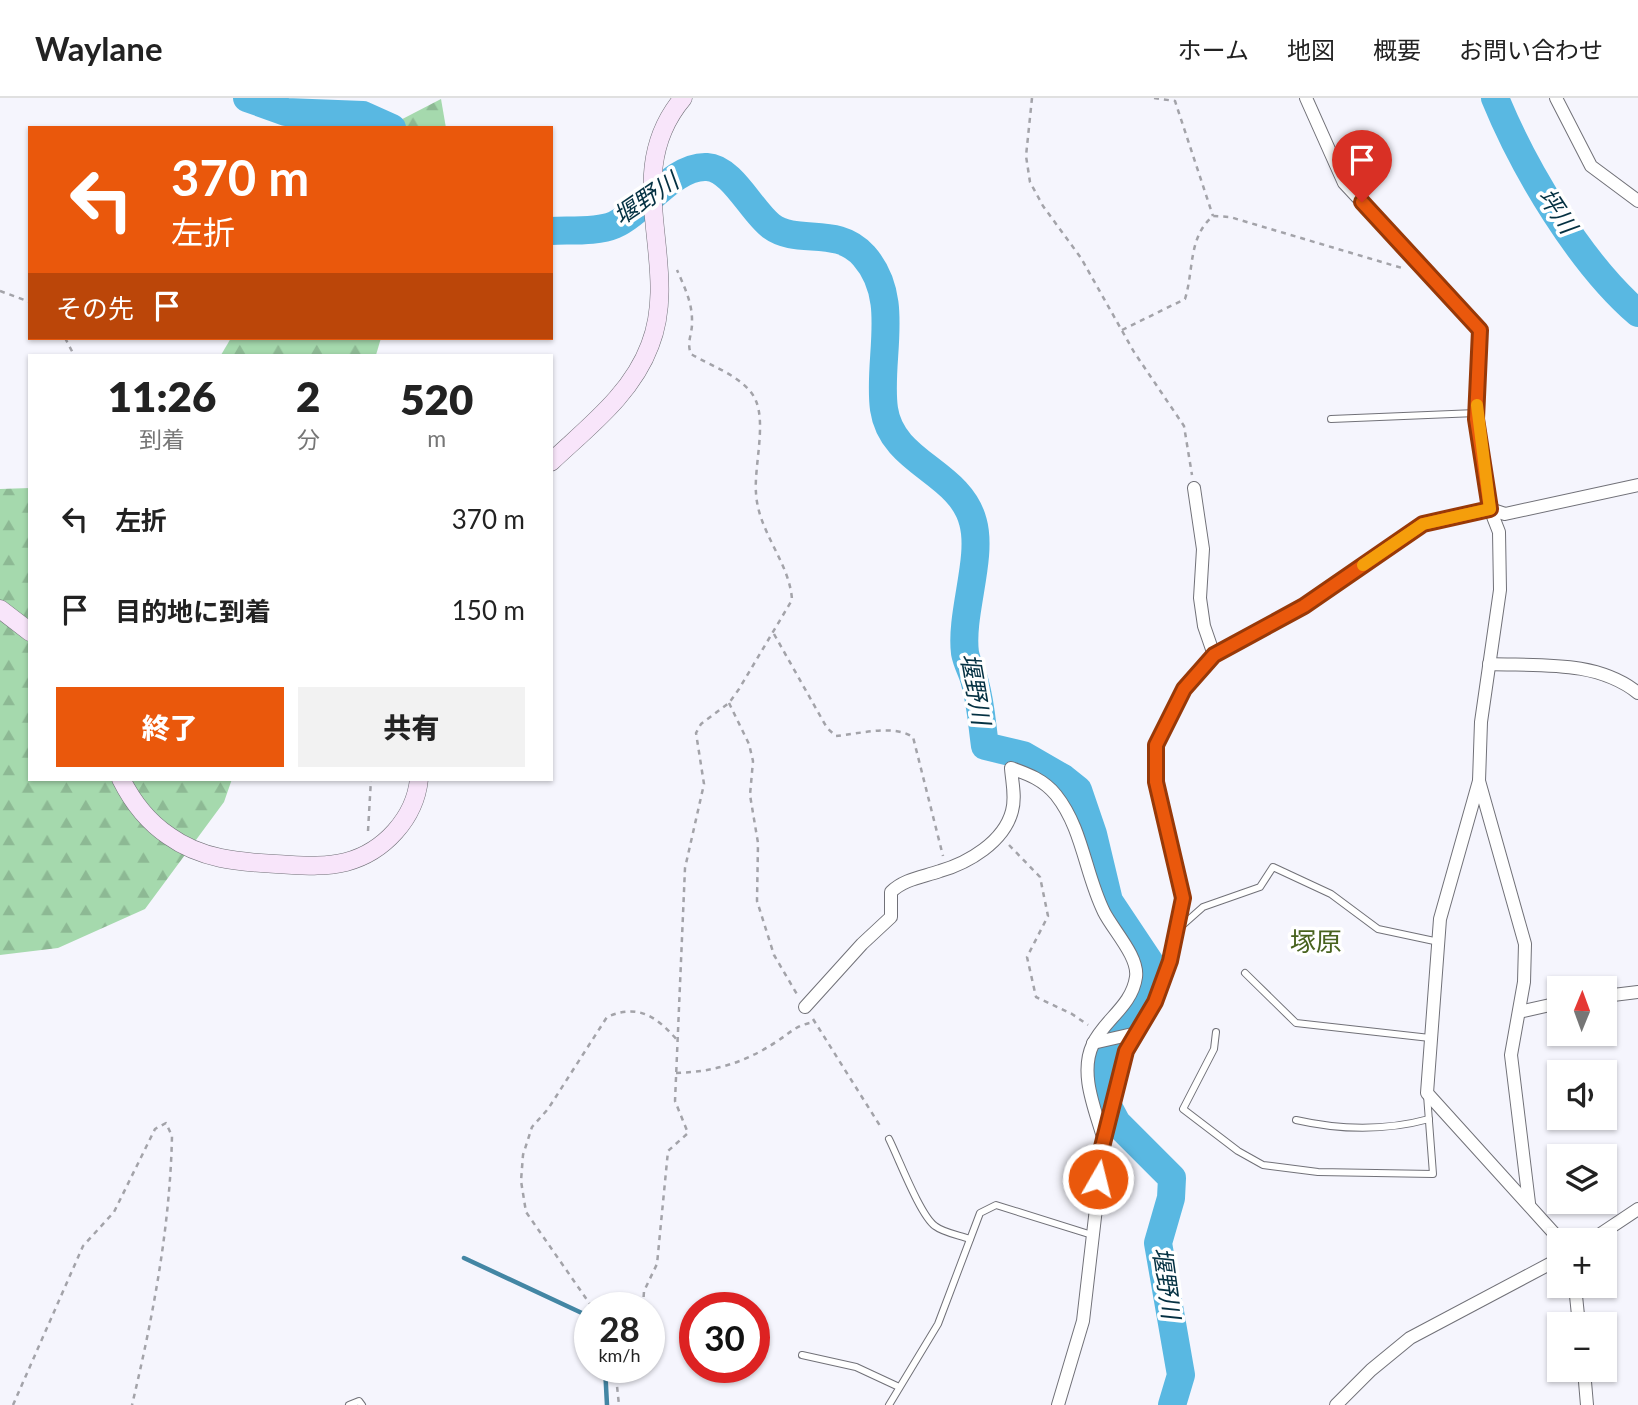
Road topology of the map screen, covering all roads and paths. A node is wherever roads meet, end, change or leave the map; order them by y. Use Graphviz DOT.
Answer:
graph roads {
  1 [pos="683,98"];
  2 [pos="1032,98"];
  3 [pos="1154,98"];
  4 [pos="1306,98"];
  5 [pos="1556,98"];
  6 [pos="1638,201"];
  7 [pos="1213,216"];
  8 [pos="1415,259"];
  9 [pos="674,263"];
  10 [pos="0,291"];
  11 [pos="28,301"];
  12 [pos="1122,331"];
  13 [pos="1476,413"];
  14 [pos="1331,419"];
  15 [pos="553,460"];
  16 [pos="1638,485"];
  17 [pos="1194,488"];
  18 [pos="1490,509"];
  19 [pos="0,609"];
  20 [pos="28,630"];
  21 [pos="774,634"];
  22 [pos="1214,655"];
  23 [pos="1489,664"];
  24 [pos="1638,693"];
  25 [pos="729,703"];
  26 [pos="122,781"];
  27 [pos="372,781"];
  28 [pos="418,781"];
  29 [pos="1479,781"];
  30 [pos="1001,833"];
  31 [pos="371,851"];
  32 [pos="946,869"];
  33 [pos="1176,932"];
  34 [pos="1439,942"];
  35 [pos="1245,972"];
  36 [pos="1638,992"];
  37 [pos="1617,995"];
  38 [pos="1547,1006"];
  39 [pos="805,1007"];
  40 [pos="1519,1012"];
  41 [pos="814,1022"];
  42 [pos="1216,1031"];
  43 [pos="1133,1034"];
  44 [pos="1430,1038"];
  45 [pos="1097,1040"];
  46 [pos="678,1041"];
  47 [pos="676,1073"];
  48 [pos="1427,1093"];
  49 [pos="1429,1119"];
  50 [pos="1296,1120"];
  51 [pos="1105,1135"];
  52 [pos="889,1139"];
  53 [pos="1529,1203"];
  54 [pos="1638,1209"];
  55 [pos="1551,1228"];
  56 [pos="1610,1228"];
  57 [pos="1092,1235"];
  58 [pos="971,1239"];
  59 [pos="1547,1265"];
  60 [pos="582,1292"];
  61 [pos="644,1292"];
  62 [pos="802,1355"];
  63 [pos="1585,1382"];
  64 [pos="617,1383"];
  65 [pos="899,1387"];
  66 [pos="13,1405"];
  67 [pos="132,1405"];
  68 [pos="349,1405"];
  69 [pos="362,1405"];
  70 [pos="619,1405"];
  71 [pos="889,1405"];
  72 [pos="1058,1405"];
  73 [pos="1336,1405"];
  74 [pos="1587,1405"];
  1 -- 15 [label="street"];
  2 -- 12 [label="path"];
  3 -- 7 [label="path"];
  4 -- 8 [label="street"];
  5 -- 6 [label="street"];
  7 -- 8 [label="path"];
  7 -- 12 [label="path"];
  8 -- 13 [label="street"];
  9 -- 21 [label="path"];
  10 -- 11 [label="path"];
  12 -- 17 [label="path"];
  13 -- 14 [label="lane"];
  13 -- 18 [label="street"];
  16 -- 18 [label="street"];
  17 -- 22 [label="street"];
  18 -- 22 [label="street"];
  18 -- 23 [label="street"];
  19 -- 20 [label="street"];
  21 -- 25 [label="path"];
  21 -- 32 [label="path"];
  22 -- 33 [label="street"];
  23 -- 24 [label="street"];
  23 -- 29 [label="street"];
  25 -- 39 [label="path"];
  25 -- 46 [label="path"];
  26 -- 31 [label="street"];
  27 -- 31 [label="path"];
  28 -- 31 [label="street"];
  29 -- 34 [label="street"];
  29 -- 40 [label="street"];
  30 -- 32 [label="street"];
  30 -- 45 [label="path"];
  30 -- 45 [label="street"];
  32 -- 39 [label="street"];
  33 -- 34 [label="lane"];
  33 -- 43 [label="street"];
  34 -- 44 [label="street"];
  35 -- 44 [label="lane"];
  36 -- 37 [label="street"];
  38 -- 40 [label="street"];
  39 -- 41 [label="path"];
  40 -- 53 [label="street"];
  41 -- 47 [label="path"];
  41 -- 52 [label="path"];
  42 -- 49 [label="lane"];
  43 -- 45 [label="street"];
  43 -- 51 [label="street"];
  44 -- 48 [label="street"];
  45 -- 51 [label="street"];
  46 -- 47 [label="path"];
  46 -- 60 [label="path"];
  47 -- 61 [label="path"];
  48 -- 49 [label="lane"];
  48 -- 53 [label="street"];
  49 -- 50 [label="lane"];
  51 -- 57 [label="street"];
  52 -- 58 [label="lane"];
  53 -- 55 [label="street"];
  54 -- 56 [label="street"];
  57 -- 58 [label="lane"];
  57 -- 72 [label="street"];
  58 -- 65 [label="lane"];
  59 -- 73 [label="street"];
  62 -- 65 [label="lane"];
  63 -- 74 [label="street"];
  64 -- 70 [label="path"];
  65 -- 71 [label="lane"];
  66 -- 67 [label="path"];
  68 -- 69 [label="lane"];
}
